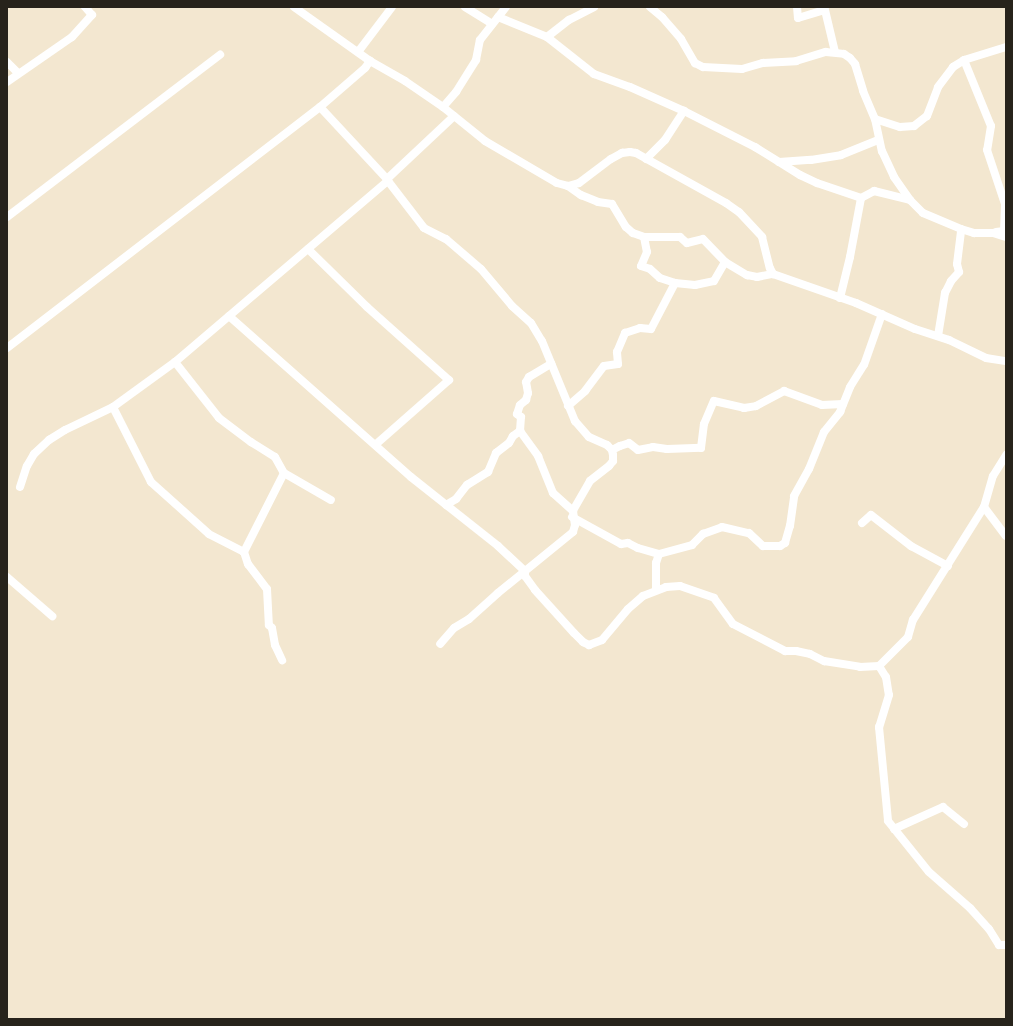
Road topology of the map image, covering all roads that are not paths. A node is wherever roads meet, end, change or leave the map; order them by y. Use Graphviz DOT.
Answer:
graph roads {
  1 [pos="85,7"];
  2 [pos="294,7"];
  3 [pos="392,7"];
  4 [pos="465,7"];
  5 [pos="506,7"];
  6 [pos="594,7"];
  7 [pos="650,7"];
  8 [pos="796,7"];
  9 [pos="498,17"];
  10 [pos="492,24"];
  11 [pos="547,37"];
  12 [pos="1006,47"];
  13 [pos="358,52"];
  14 [pos="835,52"];
  15 [pos="220,55"];
  16 [pos="964,60"];
  17 [pos="370,61"];
  18 [pos="7,62"];
  19 [pos="18,73"];
  20 [pos="7,82"];
  21 [pos="320,107"];
  22 [pos="443,107"];
  23 [pos="684,111"];
  24 [pos="454,116"];
  25 [pos="875,119"];
  26 [pos="878,140"];
  27 [pos="646,159"];
  28 [pos="779,162"];
  29 [pos="387,180"];
  30 [pos="568,186"];
  31 [pos="861,198"];
  32 [pos="910,200"];
  33 [pos="7,217"];
  34 [pos="960,229"];
  35 [pos="993,233"];
  36 [pos="1006,236"];
  37 [pos="644,237"];
  38 [pos="308,249"];
  39 [pos="725,262"];
  40 [pos="773,274"];
  41 [pos="675,284"];
  42 [pos="840,298"];
  43 [pos="882,314"];
  44 [pos="229,316"];
  45 [pos="938,336"];
  46 [pos="7,348"];
  47 [pos="175,362"];
  48 [pos="1006,362"];
  49 [pos="551,364"];
  50 [pos="843,404"];
  51 [pos="568,406"];
  52 [pos="112,407"];
  53 [pos="520,431"];
  54 [pos="375,446"];
  55 [pos="612,450"];
  56 [pos="1006,455"];
  57 [pos="284,473"];
  58 [pos="20,487"];
  59 [pos="331,500"];
  60 [pos="446,505"];
  61 [pos="984,506"];
  62 [pos="572,514"];
  63 [pos="862,523"];
  64 [pos="1006,536"];
  65 [pos="244,552"];
  66 [pos="659,554"];
  67 [pos="948,566"];
  68 [pos="525,571"];
  69 [pos="7,577"];
  70 [pos="656,590"];
  71 [pos="52,616"];
  72 [pos="440,644"];
  73 [pos="282,660"];
  74 [pos="880,666"];
  75 [pos="964,824"];
  76 [pos="894,829"];
  77 [pos="1006,944"];
  1 -- 19 [label="street"];
  2 -- 13 [label="street"];
  3 -- 13 [label="street"];
  4 -- 10 [label="street"];
  5 -- 9 [label="street"];
  6 -- 11 [label="street"];
  7 -- 14 [label="street"];
  8 -- 14 [label="street"];
  9 -- 10 [label="street"];
  9 -- 11 [label="street"];
  10 -- 22 [label="street"];
  11 -- 23 [label="street"];
  12 -- 16 [label="street"];
  13 -- 17 [label="street"];
  14 -- 25 [label="street"];
  15 -- 33 [label="street"];
  16 -- 25 [label="street"];
  16 -- 35 [label="street"];
  17 -- 21 [label="street"];
  17 -- 22 [label="street"];
  18 -- 19 [label="street"];
  19 -- 20 [label="street"];
  21 -- 29 [label="street"];
  21 -- 46 [label="street"];
  22 -- 24 [label="street"];
  23 -- 27 [label="street"];
  23 -- 28 [label="street"];
  24 -- 29 [label="street"];
  24 -- 30 [label="street"];
  25 -- 26 [label="street"];
  26 -- 28 [label="street"];
  26 -- 32 [label="street"];
  27 -- 30 [label="street"];
  27 -- 40 [label="street"];
  28 -- 31 [label="street"];
  29 -- 38 [label="street"];
  29 -- 49 [label="street"];
  30 -- 37 [label="street"];
  31 -- 32 [label="street"];
  31 -- 42 [label="street"];
  32 -- 34 [label="street"];
  34 -- 35 [label="street"];
  34 -- 45 [label="street"];
  35 -- 36 [label="street"];
  37 -- 39 [label="street"];
  37 -- 41 [label="street"];
  38 -- 44 [label="street"];
  38 -- 54 [label="street"];
  39 -- 40 [label="street"];
  39 -- 41 [label="street"];
  40 -- 42 [label="street"];
  41 -- 51 [label="street"];
  42 -- 43 [label="street"];
  43 -- 45 [label="street"];
  43 -- 50 [label="street"];
  44 -- 47 [label="street"];
  44 -- 54 [label="street"];
  45 -- 48 [label="street"];
  47 -- 52 [label="street"];
  47 -- 57 [label="street"];
  49 -- 51 [label="street"];
  49 -- 53 [label="street"];
  50 -- 55 [label="street"];
  50 -- 66 [label="street"];
  51 -- 55 [label="street"];
  52 -- 58 [label="street"];
  52 -- 65 [label="street"];
  53 -- 60 [label="street"];
  53 -- 62 [label="street"];
  54 -- 60 [label="street"];
  55 -- 62 [label="street"];
  56 -- 61 [label="street"];
  57 -- 59 [label="street"];
  57 -- 65 [label="street"];
  60 -- 68 [label="street"];
  61 -- 64 [label="street"];
  61 -- 67 [label="street"];
  62 -- 66 [label="street"];
  62 -- 68 [label="street"];
  63 -- 67 [label="street"];
  65 -- 73 [label="street"];
  66 -- 70 [label="street"];
  67 -- 74 [label="street"];
  68 -- 70 [label="street"];
  68 -- 72 [label="street"];
  69 -- 71 [label="street"];
  70 -- 74 [label="street"];
  74 -- 76 [label="street"];
  75 -- 76 [label="street"];
  76 -- 77 [label="street"];
}
